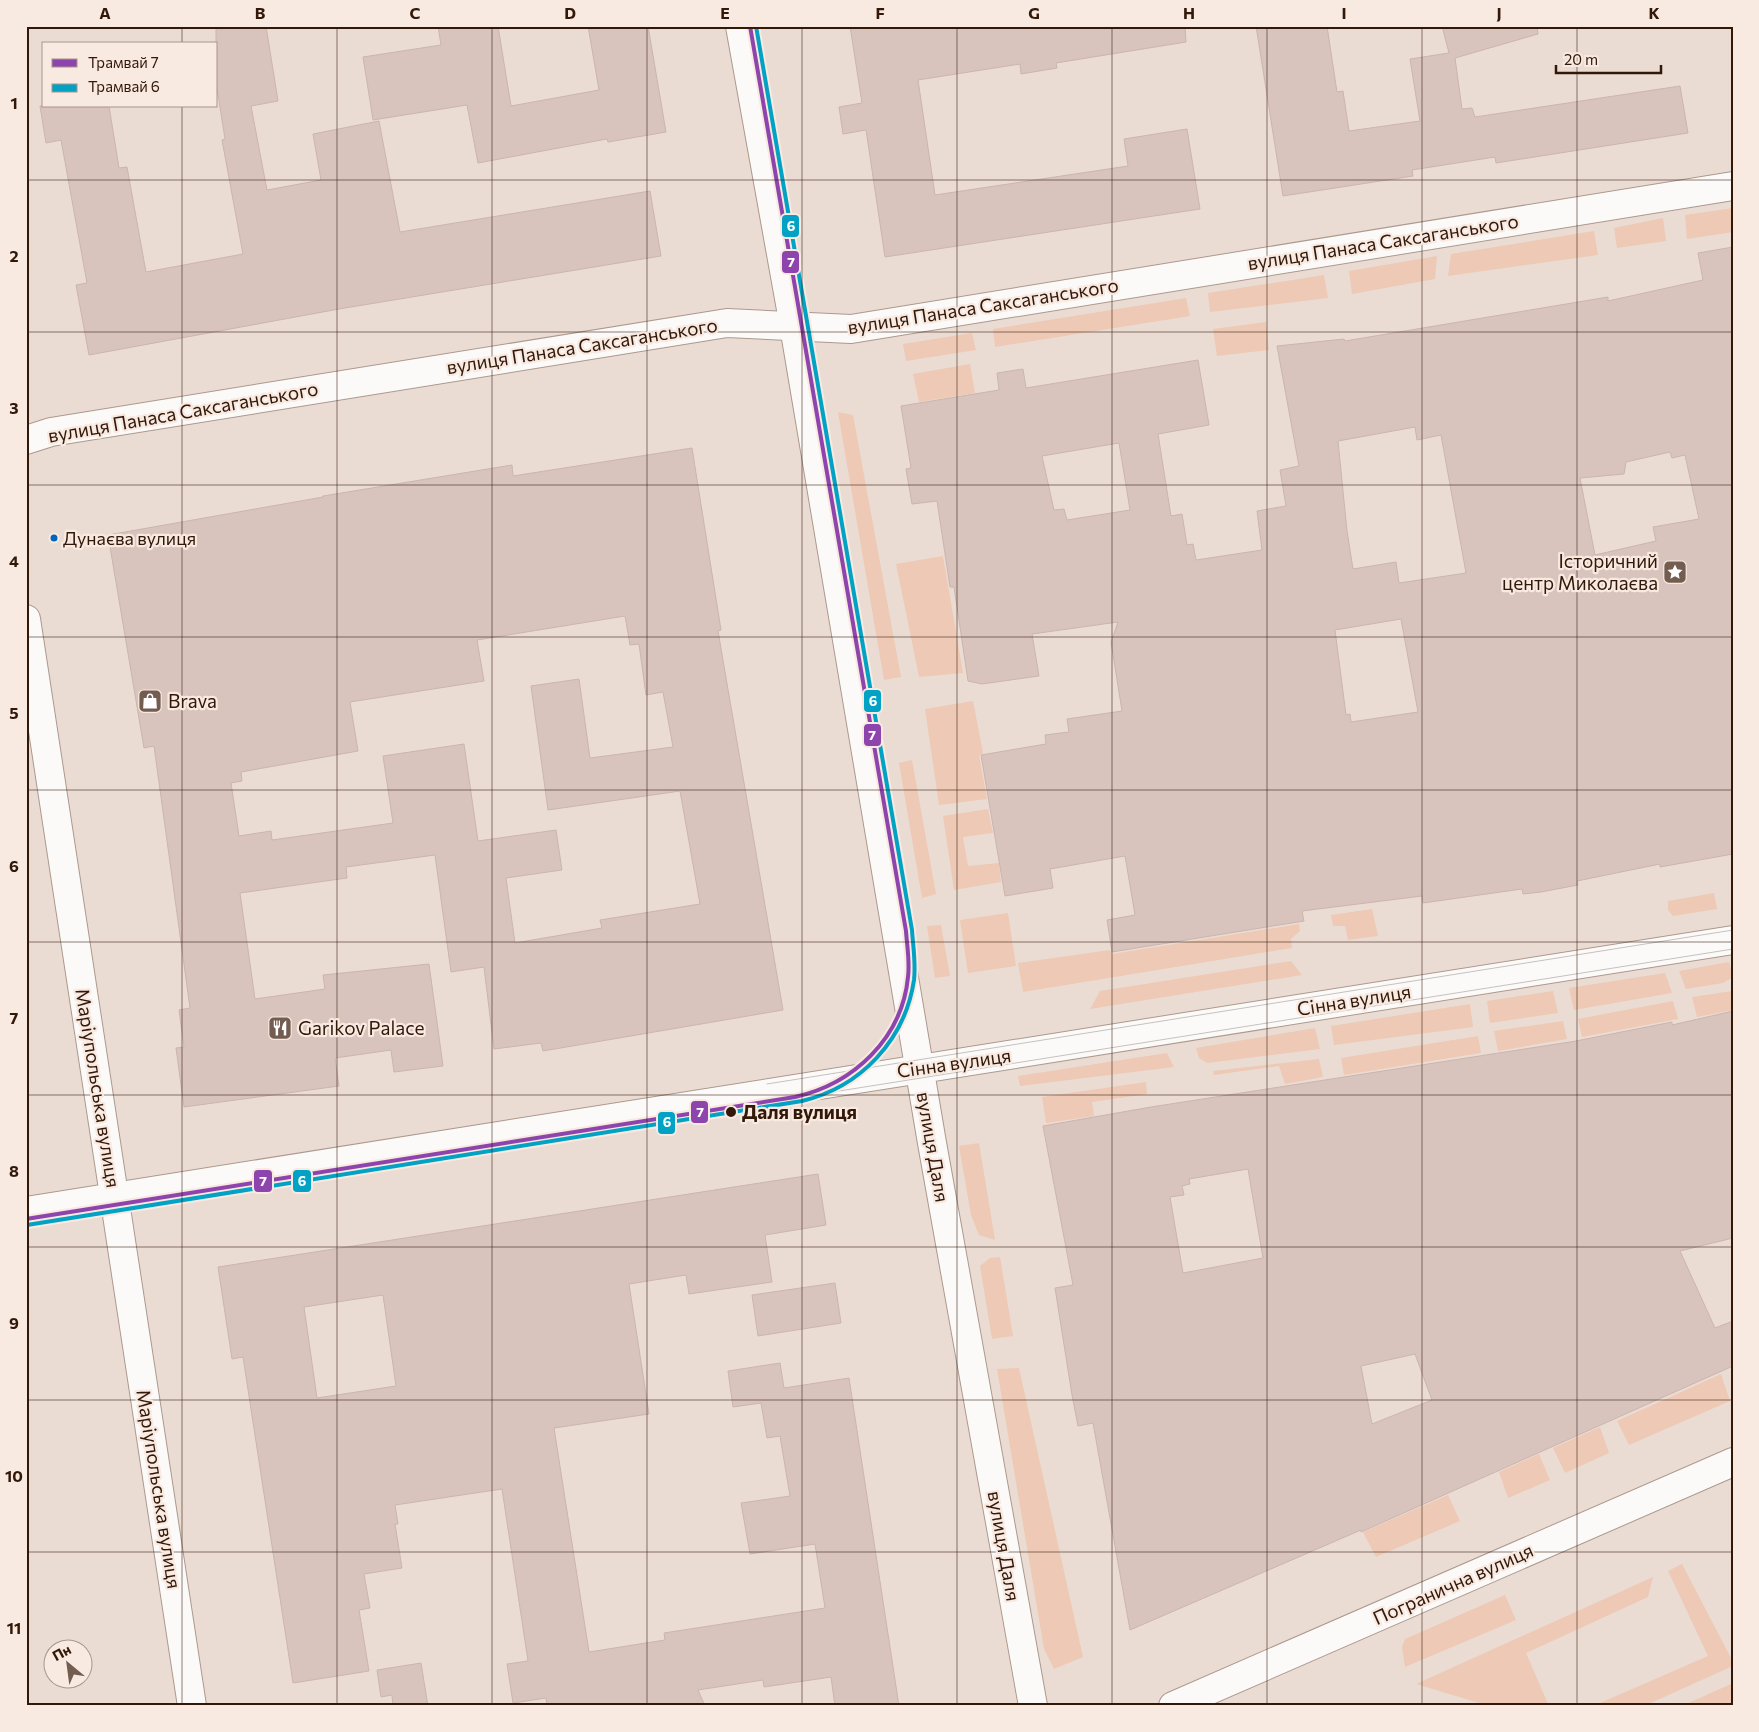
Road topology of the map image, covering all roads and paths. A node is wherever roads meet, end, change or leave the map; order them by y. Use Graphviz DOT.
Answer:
graph roads {
  1 [pos="740,26"];
  2 [pos="1733,186"];
  3 [pos="794,326"];
  4 [pos="26,440"];
  5 [pos="26,619"];
  6 [pos="1733,940"];
  7 [pos="920,1068"];
  8 [pos="114,1197"];
  9 [pos="26,1210"];
  10 [pos="1733,1462"];
  11 [pos="192,1706"];
  12 [pos="1033,1706"];
  13 [pos="1173,1706"];
  1 -- 3 [label="street, вулиця Даля"];
  2 -- 3 [label="street, вулиця Панаса Саксаганського"];
  3 -- 4 [label="street, вулиця Панаса Саксаганського"];
  3 -- 7 [label="street, вулиця Даля"];
  5 -- 8 [label="street, Маріупольська вулиця"];
  6 -- 7 [label="street, Сінна вулиця"];
  7 -- 8 [label="street, Сінна вулиця"];
  7 -- 12 [label="street, вулиця Даля"];
  8 -- 9 [label="street, Сінна вулиця"];
  8 -- 11 [label="street, Маріупольська вулиця"];
  10 -- 13 [label="street, Погранична вулиця"];
}
